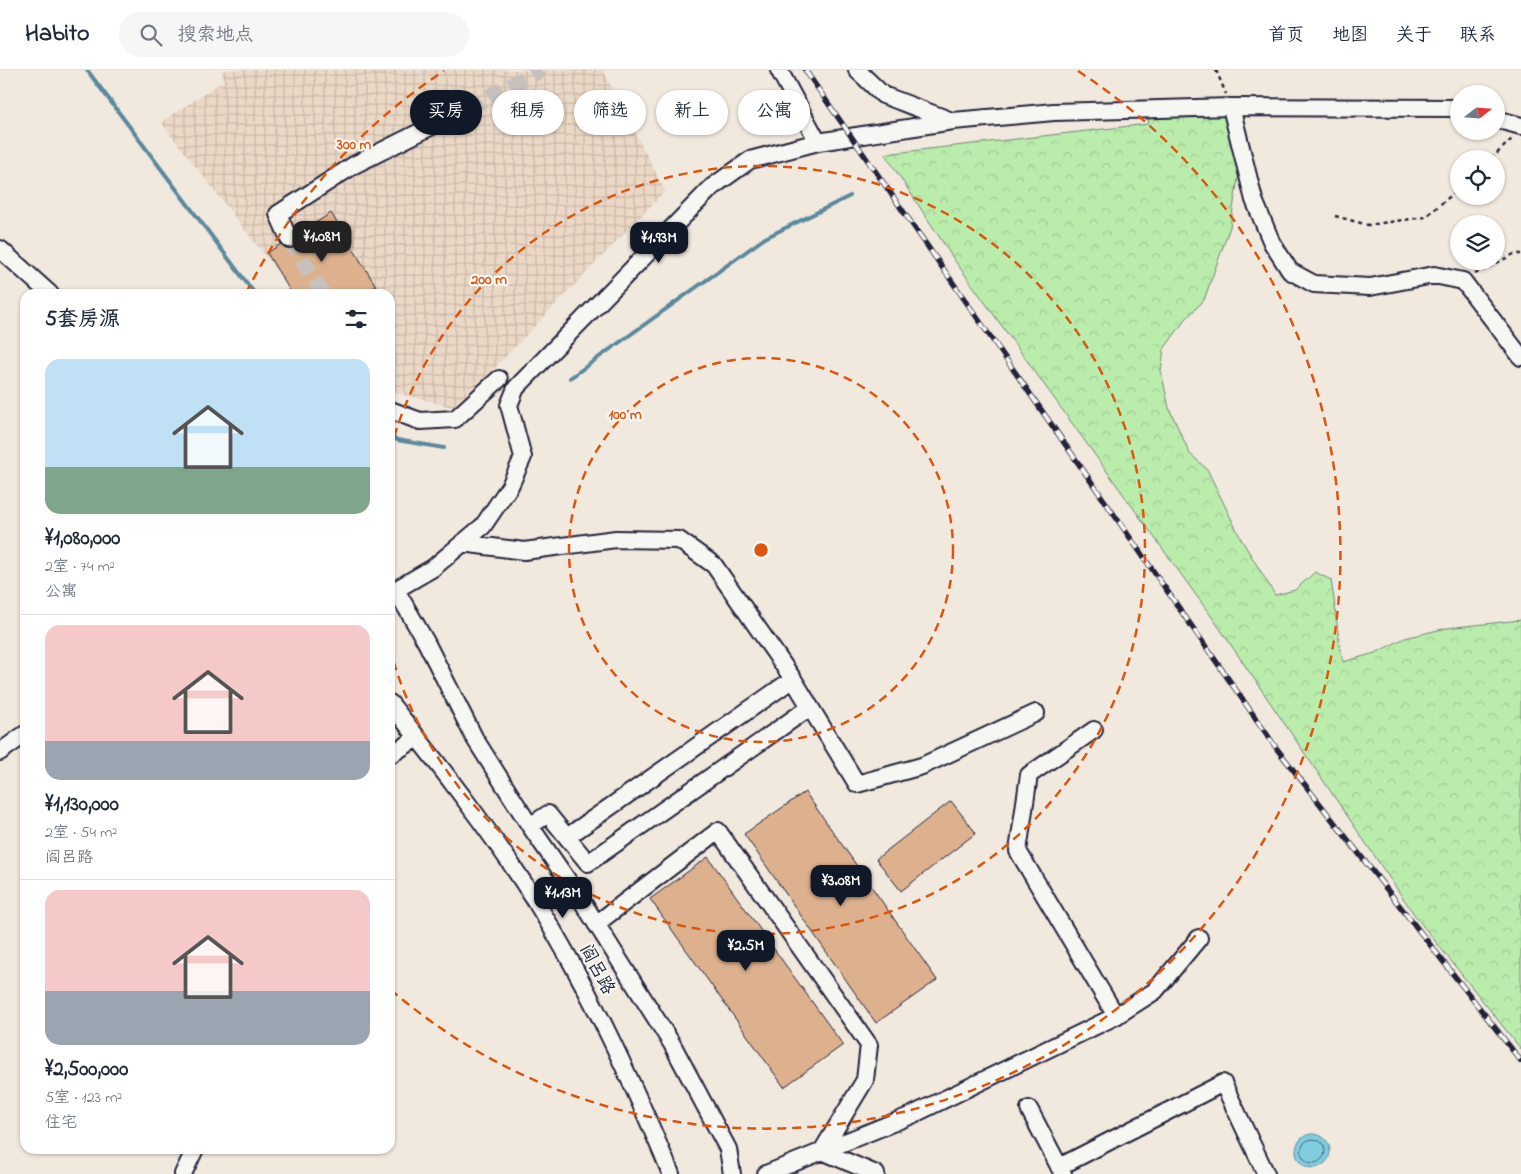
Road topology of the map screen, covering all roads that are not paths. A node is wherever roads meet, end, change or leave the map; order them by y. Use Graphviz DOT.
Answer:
graph roads {
  1 [pos="779,70"];
  2 [pos="857,70"];
  3 [pos="1231,107"];
  4 [pos="1450,108"];
  5 [pos="953,122"];
  6 [pos="1505,124"];
  7 [pos="1518,131"];
  8 [pos="414,135"];
  9 [pos="818,142"];
  10 [pos="289,239"];
  11 [pos="0,250"];
  12 [pos="44,289"];
  13 [pos="1521,357"];
  14 [pos="499,379"];
  15 [pos="395,412"];
  16 [pos="462,543"];
  17 [pos="395,591"];
  18 [pos="395,595"];
  19 [pos="792,679"];
  20 [pos="810,707"];
  21 [pos="395,709"];
  22 [pos="1036,713"];
  23 [pos="1094,730"];
  24 [pos="20,738"];
  25 [pos="418,738"];
  26 [pos="0,752"];
  27 [pos="395,752"];
  28 [pos="530,826"];
  29 [pos="567,837"];
  30 [pos="596,924"];
  31 [pos="1199,938"];
  32 [pos="1116,1016"];
  33 [pos="1029,1109"];
  34 [pos="822,1151"];
  35 [pos="193,1154"];
  36 [pos="1061,1170"];
  37 [pos="183,1174"];
  38 [pos="671,1174"];
  39 [pos="732,1174"];
  40 [pos="766,1174"];
  41 [pos="876,1174"];
  42 [pos="1266,1174"];
  1 -- 9 [label="street"];
  2 -- 5 [label="street"];
  3 -- 4 [label="street"];
  3 -- 5 [label="street"];
  3 -- 13 [label="street"];
  5 -- 9 [label="street"];
  6 -- 7 [label="street"];
  8 -- 10 [label="street"];
  9 -- 16 [label="street"];
  11 -- 12 [label="street"];
  14 -- 15 [label="street"];
  16 -- 17 [label="street"];
  16 -- 19 [label="street"];
  18 -- 28 [label="street"];
  19 -- 20 [label="street"];
  19 -- 29 [label="street"];
  20 -- 22 [label="street"];
  20 -- 29 [label="street"];
  21 -- 25 [label="street, 阎吕路"];
  23 -- 32 [label="street"];
  24 -- 26 [label="street"];
  25 -- 27 [label="street"];
  25 -- 38 [label="street, 阎吕路"];
  28 -- 29 [label="street"];
  28 -- 30 [label="street"];
  30 -- 34 [label="street"];
  30 -- 39 [label="street"];
  31 -- 32 [label="street"];
  32 -- 34 [label="street"];
  33 -- 36 [label="street"];
  34 -- 40 [label="street"];
  34 -- 41 [label="street"];
  35 -- 37 [label="street"];
  36 -- 42 [label="street"];
}
